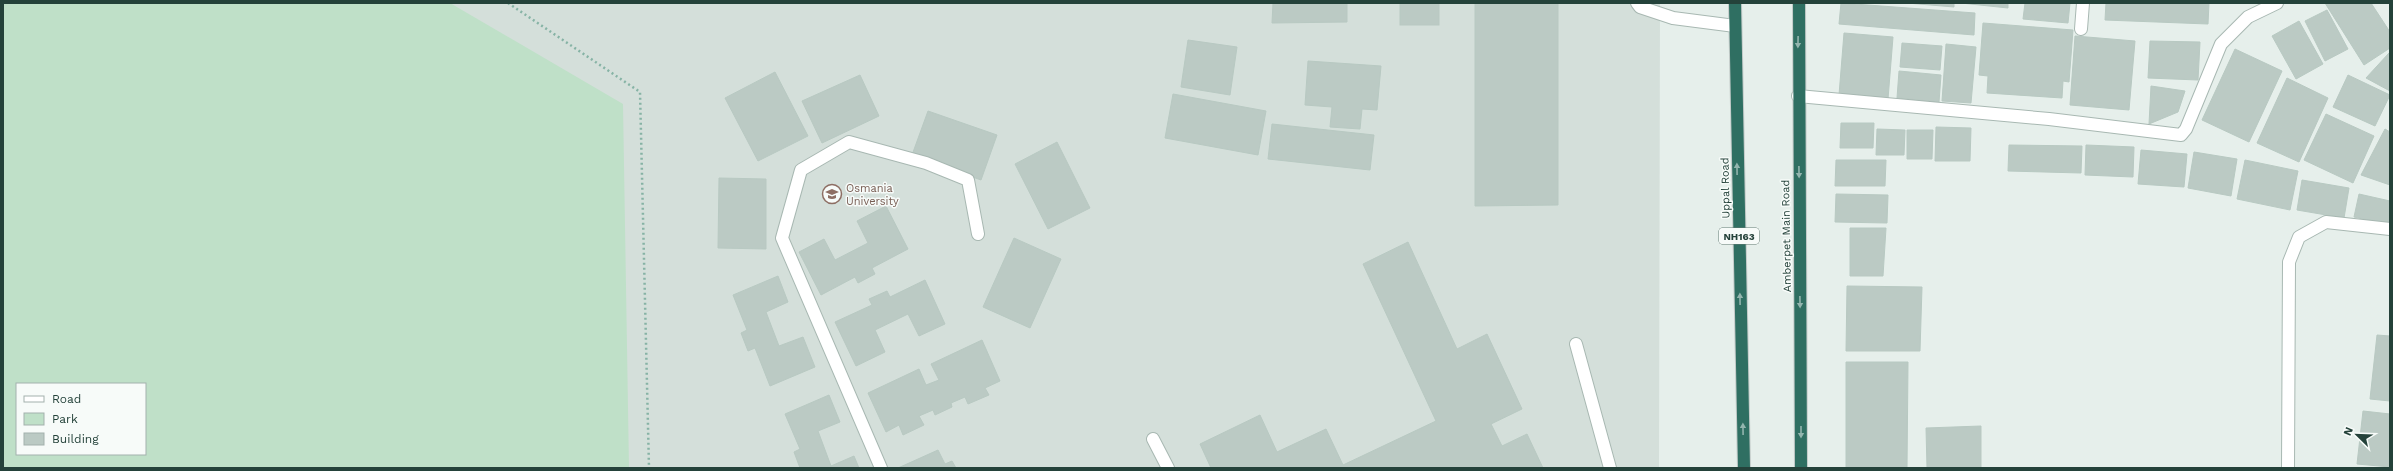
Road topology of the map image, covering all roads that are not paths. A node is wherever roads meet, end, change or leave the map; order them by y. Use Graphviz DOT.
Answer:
graph roads {
  1 [pos="1637,3"];
  2 [pos="1736,3"];
  3 [pos="1799,3"];
  4 [pos="2083,3"];
  5 [pos="2277,3"];
  6 [pos="1736,26"];
  7 [pos="2081,29"];
  8 [pos="1798,96"];
  9 [pos="2390,229"];
  10 [pos="978,234"];
  11 [pos="1576,344"];
  12 [pos="1153,439"];
  13 [pos="881,468"];
  14 [pos="1168,468"];
  15 [pos="1610,468"];
  16 [pos="1744,468"];
  17 [pos="1802,468"];
  18 [pos="2288,468"];
  1 -- 6 [label="street"];
  2 -- 6 [label="highway, Uppal Road / NH163"];
  3 -- 8 [label="highway, Amberpet Main Road, one-way"];
  4 -- 7 [label="street"];
  5 -- 8 [label="street"];
  16 -- 6 [label="highway, Uppal Road / NH163, one-way"];
  8 -- 17 [label="highway, Amberpet Main Road, one-way"];
  9 -- 18 [label="street"];
  10 -- 13 [label="street"];
  11 -- 15 [label="street"];
  12 -- 14 [label="street"];
}
